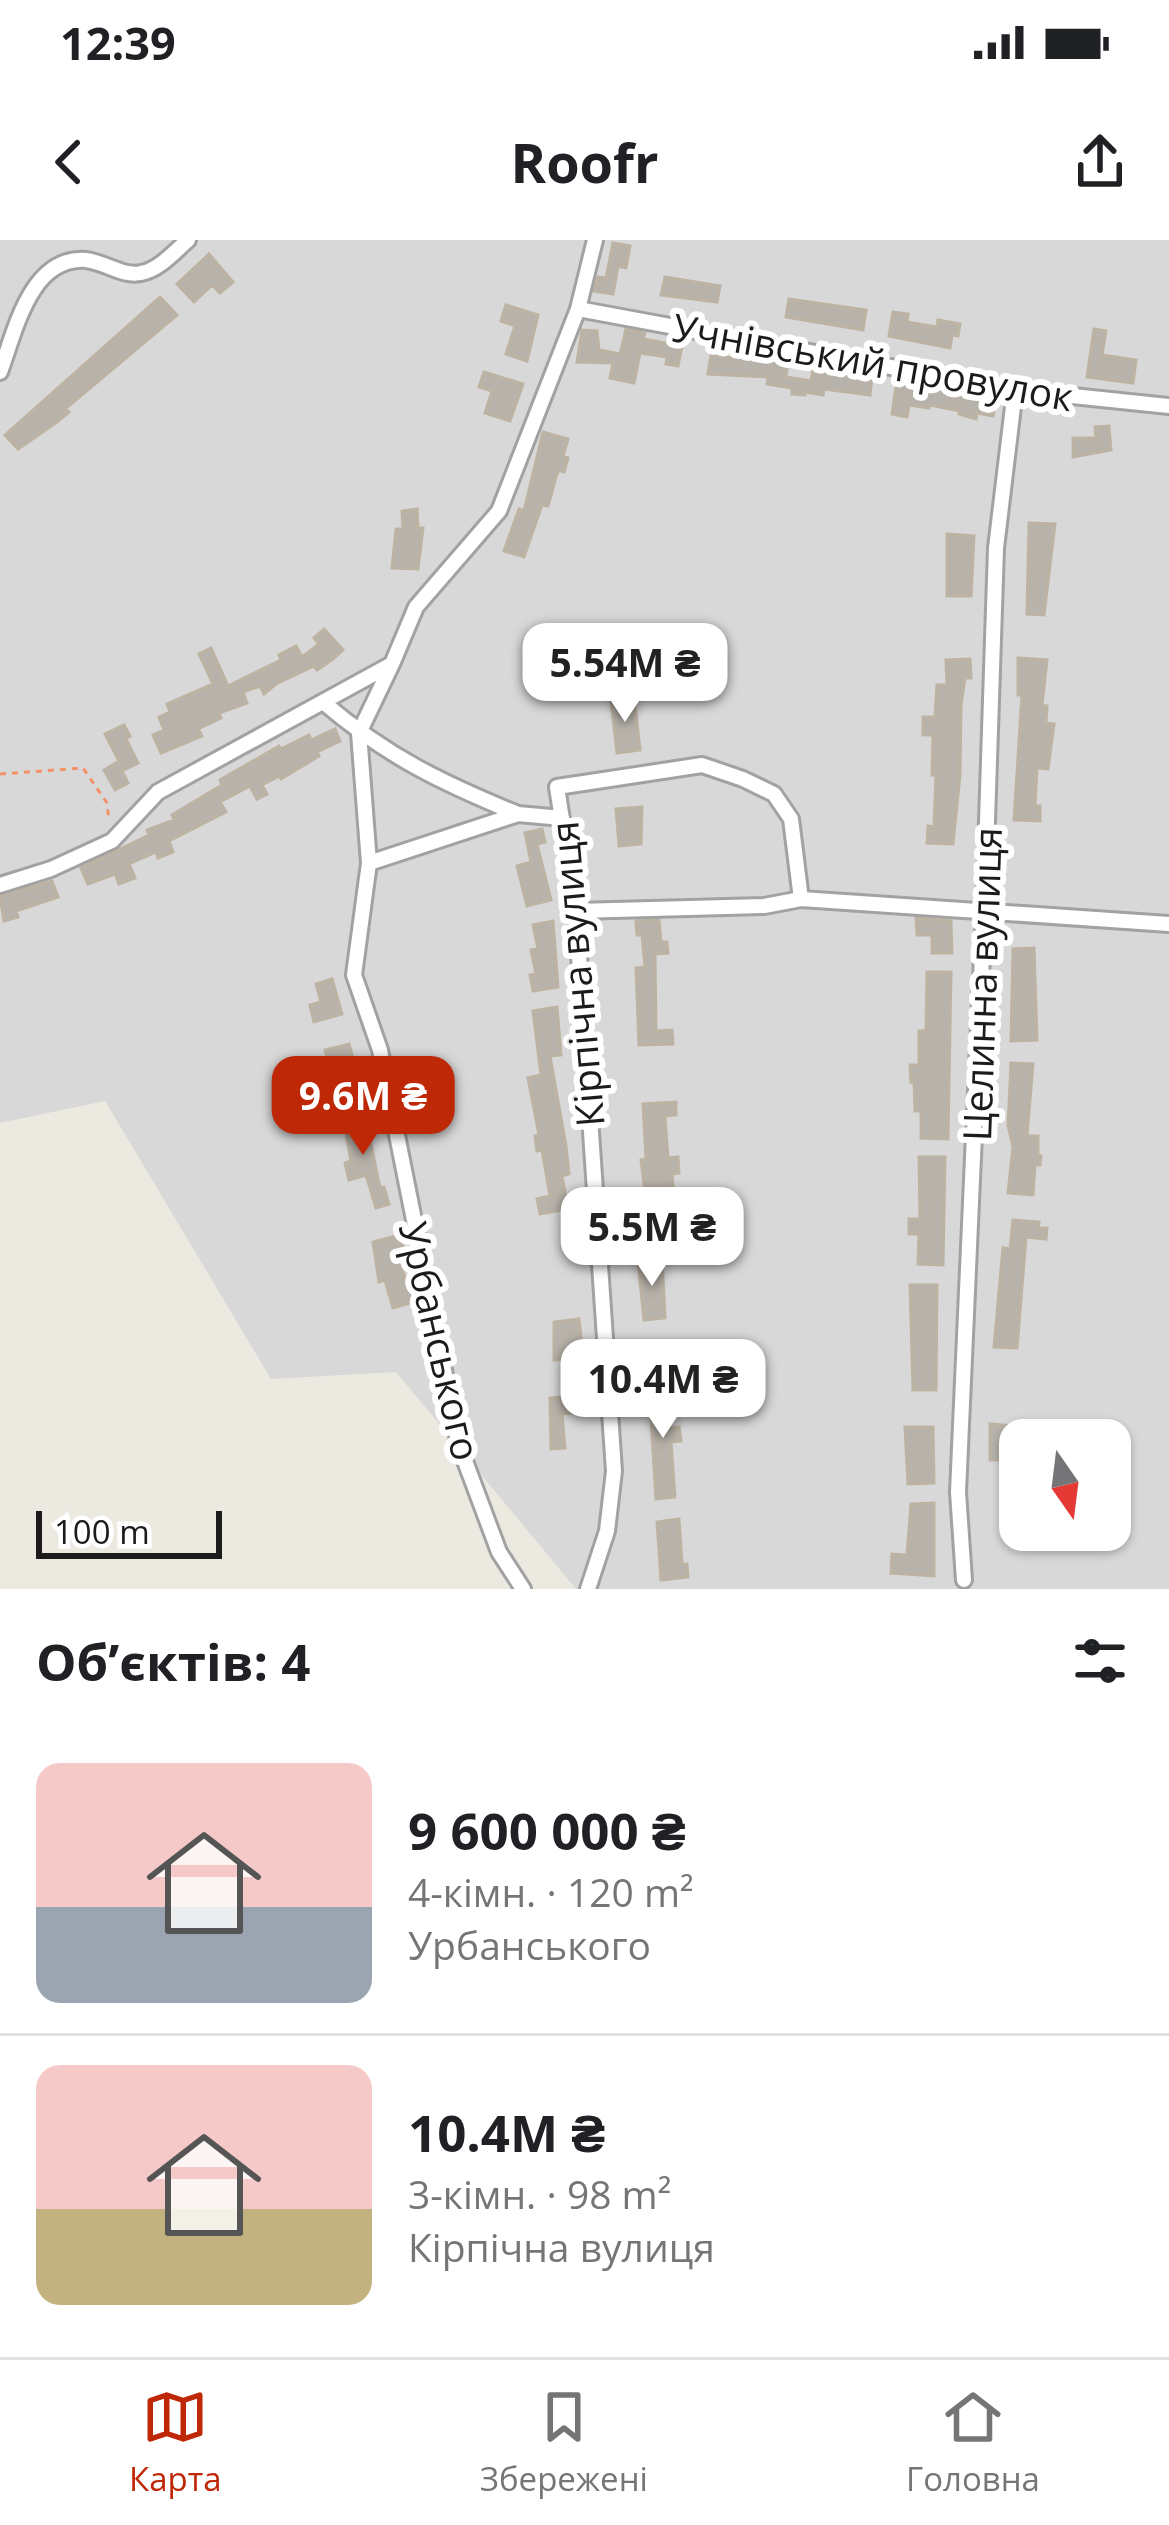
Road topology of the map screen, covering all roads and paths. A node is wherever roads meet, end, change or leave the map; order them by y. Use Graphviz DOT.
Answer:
graph roads {
  1 [pos="188,240"];
  2 [pos="595,240"];
  3 [pos="578,309"];
  4 [pos="0,373"];
  5 [pos="1015,390"];
  6 [pos="1169,406"];
  7 [pos="392,664"];
  8 [pos="322,702"];
  9 [pos="359,733"];
  10 [pos="0,774"];
  11 [pos="518,814"];
  12 [pos="562,818"];
  13 [pos="112,841"];
  14 [pos="369,863"];
  15 [pos="0,885"];
  16 [pos="801,899"];
  17 [pos="576,911"];
  18 [pos="985,912"];
  19 [pos="1169,924"];
  20 [pos="964,1580"];
  21 [pos="523,1589"];
  22 [pos="589,1589"];
  1 -- 4 [label="street"];
  2 -- 3 [label="street, Урбанського"];
  3 -- 5 [label="street, Учнівський провулок"];
  3 -- 7 [label="street, Урбанського"];
  5 -- 6 [label="street, Учнівський провулок"];
  5 -- 18 [label="street, Целинна вулиця"];
  7 -- 8 [label="street"];
  7 -- 9 [label="street, Урбанського"];
  8 -- 9 [label="street"];
  8 -- 13 [label="street"];
  9 -- 11 [label="street"];
  9 -- 14 [label="street, Урбанського"];
  10 -- 13 [label="path"];
  11 -- 12 [label="street"];
  11 -- 14 [label="street"];
  12 -- 16 [label="street, Кiрпiчна вулиця"];
  12 -- 17 [label="street, Кiрпiчна вулиця"];
  13 -- 15 [label="street"];
  14 -- 21 [label="street, Урбанського"];
  16 -- 17 [label="street"];
  16 -- 18 [label="street"];
  17 -- 22 [label="street, Кiрпiчна вулиця"];
  18 -- 19 [label="street"];
  18 -- 20 [label="street, Целинна вулиця"];
}
